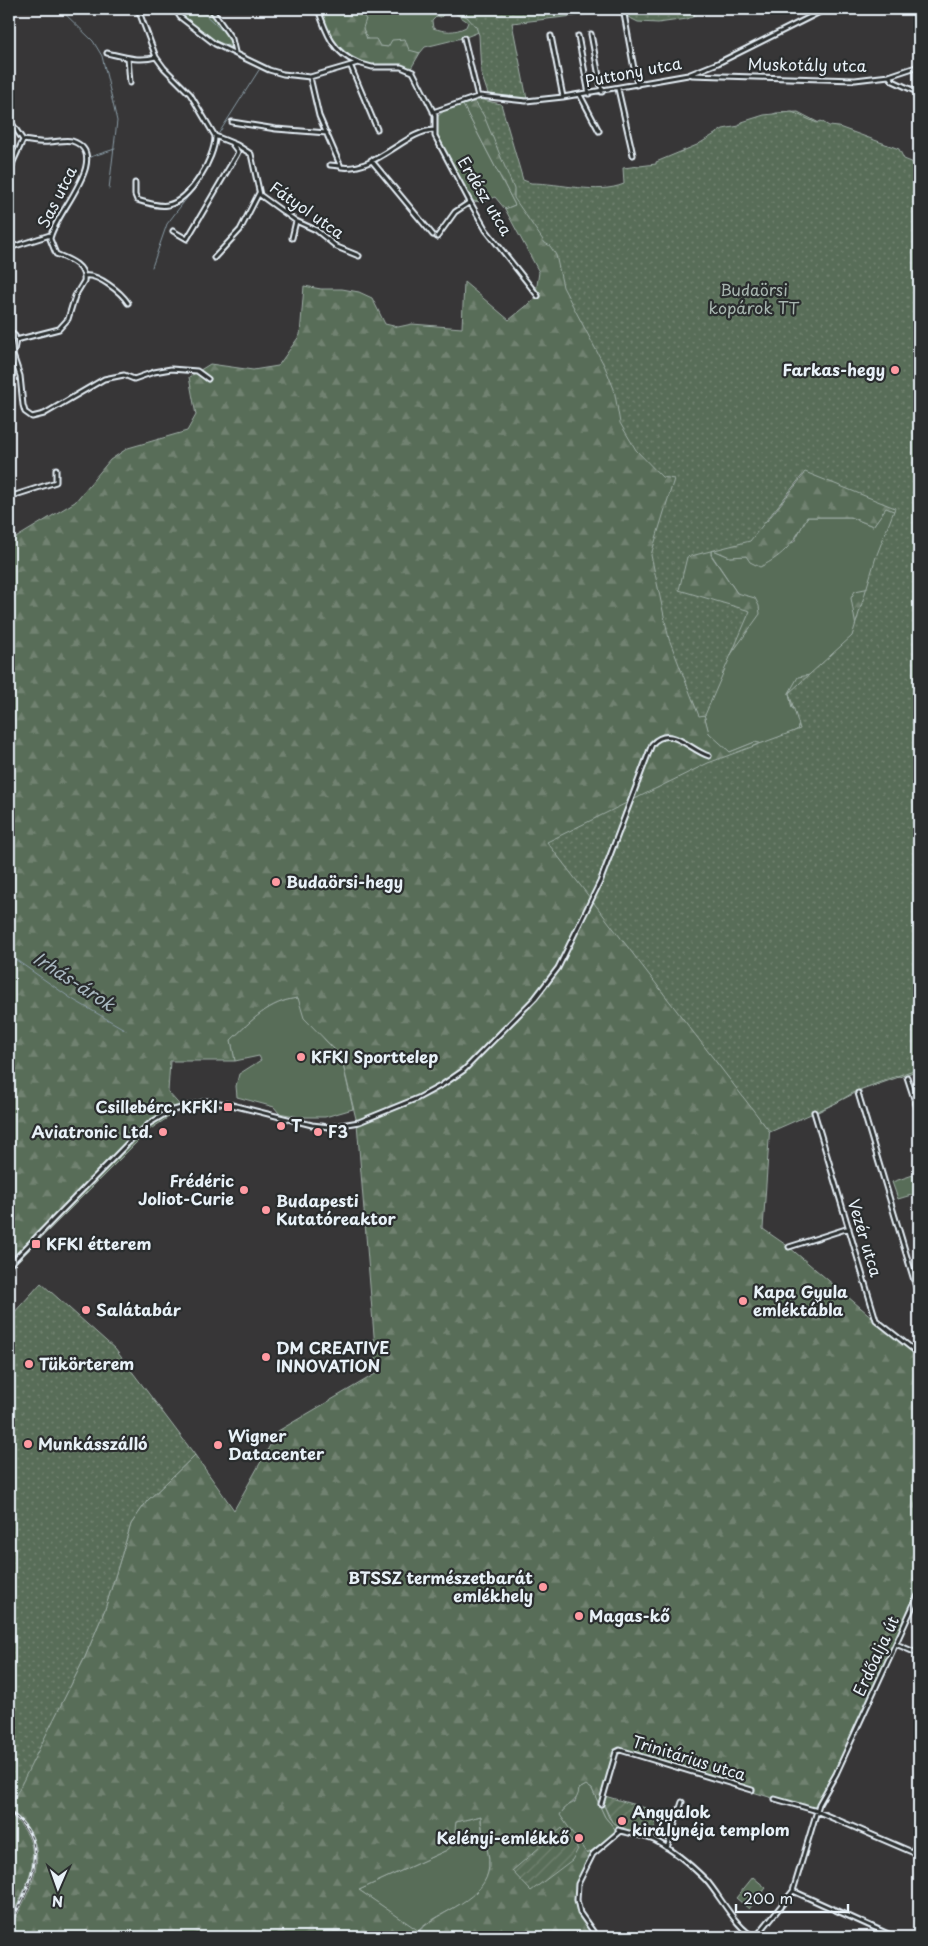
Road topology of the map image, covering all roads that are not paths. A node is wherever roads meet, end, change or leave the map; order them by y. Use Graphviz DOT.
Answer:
graph roads {
  1 [pos="138,9"];
  2 [pos="175,9"];
  3 [pos="211,9"];
  4 [pos="318,9"];
  5 [pos="826,9"];
  6 [pos="624,14"];
  7 [pos="591,34"];
  8 [pos="551,36"];
  9 [pos="578,36"];
  10 [pos="464,38"];
  11 [pos="107,53"];
  12 [pos="235,53"];
  13 [pos="156,57"];
  14 [pos="128,58"];
  15 [pos="358,63"];
  16 [pos="919,66"];
  17 [pos="351,67"];
  18 [pos="688,75"];
  19 [pos="889,76"];
  20 [pos="310,77"];
  21 [pos="130,83"];
  22 [pos="637,85"];
  23 [pos="618,88"];
  24 [pos="602,92"];
  25 [pos="589,94"];
  26 [pos="919,94"];
  27 [pos="580,95"];
  28 [pos="478,97"];
  29 [pos="563,97"];
  30 [pos="434,112"];
  31 [pos="9,119"];
  32 [pos="232,122"];
  33 [pos="377,128"];
  34 [pos="434,130"];
  35 [pos="599,131"];
  36 [pos="327,133"];
  37 [pos="215,136"];
  38 [pos="23,140"];
  39 [pos="230,142"];
  40 [pos="632,155"];
  41 [pos="371,160"];
  42 [pos="330,165"];
  43 [pos="341,167"];
  44 [pos="9,177"];
  45 [pos="135,183"];
  46 [pos="259,193"];
  47 [pos="470,202"];
  48 [pos="296,221"];
  49 [pos="173,231"];
  50 [pos="50,235"];
  51 [pos="292,238"];
  52 [pos="9,248"];
  53 [pos="359,256"];
  54 [pos="214,258"];
  55 [pos="85,276"];
  56 [pos="538,296"];
  57 [pos="128,303"];
  58 [pos="9,331"];
  59 [pos="16,340"];
  60 [pos="208,379"];
  61 [pos="56,468"];
  62 [pos="9,497"];
  63 [pos="709,756"];
  64 [pos="907,1077"];
  65 [pos="858,1093"];
  66 [pos="814,1112"];
  67 [pos="919,1114"];
  68 [pos="848,1228"];
  69 [pos="789,1247"];
  70 [pos="9,1265"];
  71 [pos="919,1297"];
  72 [pos="919,1354"];
  73 [pos="919,1593"];
  74 [pos="896,1644"];
  75 [pos="919,1654"];
  76 [pos="752,1790"];
  77 [pos="775,1799"];
  78 [pos="682,1802"];
  79 [pos="601,1804"];
  80 [pos="818,1812"];
  81 [pos="919,1836"];
  82 [pos="667,1848"];
  83 [pos="912,1852"];
  84 [pos="919,1855"];
  85 [pos="793,1891"];
  86 [pos="597,1937"];
  87 [pos="756,1937"];
  88 [pos="895,1937"];
  1 -- 13 [label="street"];
  2 -- 12 [label="street"];
  3 -- 12 [label="street"];
  4 -- 15 [label="street"];
  5 -- 18 [label="street, Puttony utca"];
  6 -- 22 [label="street"];
  7 -- 24 [label="street"];
  8 -- 29 [label="street"];
  9 -- 25 [label="street"];
  10 -- 28 [label="street"];
  11 -- 14 [label="street"];
  12 -- 20 [label="street"];
  13 -- 14 [label="street"];
  13 -- 37 [label="street"];
  14 -- 21 [label="street"];
  15 -- 17 [label="street"];
  15 -- 30 [label="street"];
  16 -- 19 [label="street"];
  17 -- 20 [label="street"];
  17 -- 33 [label="street"];
  18 -- 19 [label="street, Muskotály utca"];
  18 -- 22 [label="street, Puttony utca"];
  19 -- 26 [label="street, Muskotály utca"];
  20 -- 36 [label="street"];
  22 -- 23 [label="street, Puttony utca"];
  23 -- 24 [label="street, Puttony utca"];
  23 -- 40 [label="street"];
  24 -- 25 [label="street, Puttony utca"];
  25 -- 27 [label="street, Puttony utca"];
  27 -- 29 [label="street, Puttony utca"];
  27 -- 35 [label="street"];
  28 -- 29 [label="street, Puttony utca"];
  28 -- 30 [label="street, Puttony utca"];
  30 -- 34 [label="street"];
  31 -- 38 [label="street"];
  32 -- 36 [label="street"];
  34 -- 41 [label="street"];
  34 -- 47 [label="street, Erdész utca"];
  36 -- 43 [label="street"];
  37 -- 39 [label="street, Fátyol utca"];
  37 -- 45 [label="street"];
  38 -- 44 [label="street"];
  38 -- 50 [label="street, Sas utca"];
  39 -- 46 [label="street, Fátyol utca"];
  39 -- 49 [label="street"];
  41 -- 43 [label="street"];
  41 -- 47 [label="street"];
  42 -- 43 [label="street"];
  46 -- 48 [label="street, Fátyol utca"];
  46 -- 54 [label="street"];
  47 -- 56 [label="street, Erdész utca"];
  48 -- 51 [label="street"];
  48 -- 53 [label="street, Fátyol utca"];
  50 -- 52 [label="street"];
  50 -- 55 [label="street, Sas utca"];
  55 -- 57 [label="street"];
  55 -- 59 [label="street"];
  58 -- 59 [label="street"];
  59 -- 60 [label="street"];
  61 -- 62 [label="street"];
  63 -- 70 [label="street"];
  64 -- 67 [label="street"];
  65 -- 71 [label="street"];
  66 -- 68 [label="street, Vezér utca"];
  68 -- 69 [label="street"];
  68 -- 72 [label="street, Vezér utca"];
  73 -- 74 [label="street, Erdőalja út"];
  74 -- 75 [label="street"];
  74 -- 80 [label="street, Erdőalja út"];
  76 -- 79 [label="street, Trinitárius utca"];
  77 -- 80 [label="street"];
  78 -- 82 [label="street"];
  80 -- 83 [label="street"];
  80 -- 85 [label="street, Erdőalja út"];
  81 -- 83 [label="street"];
  82 -- 86 [label="street"];
  82 -- 87 [label="street"];
  83 -- 84 [label="street"];
  85 -- 87 [label="street"];
  85 -- 88 [label="street"];
}
